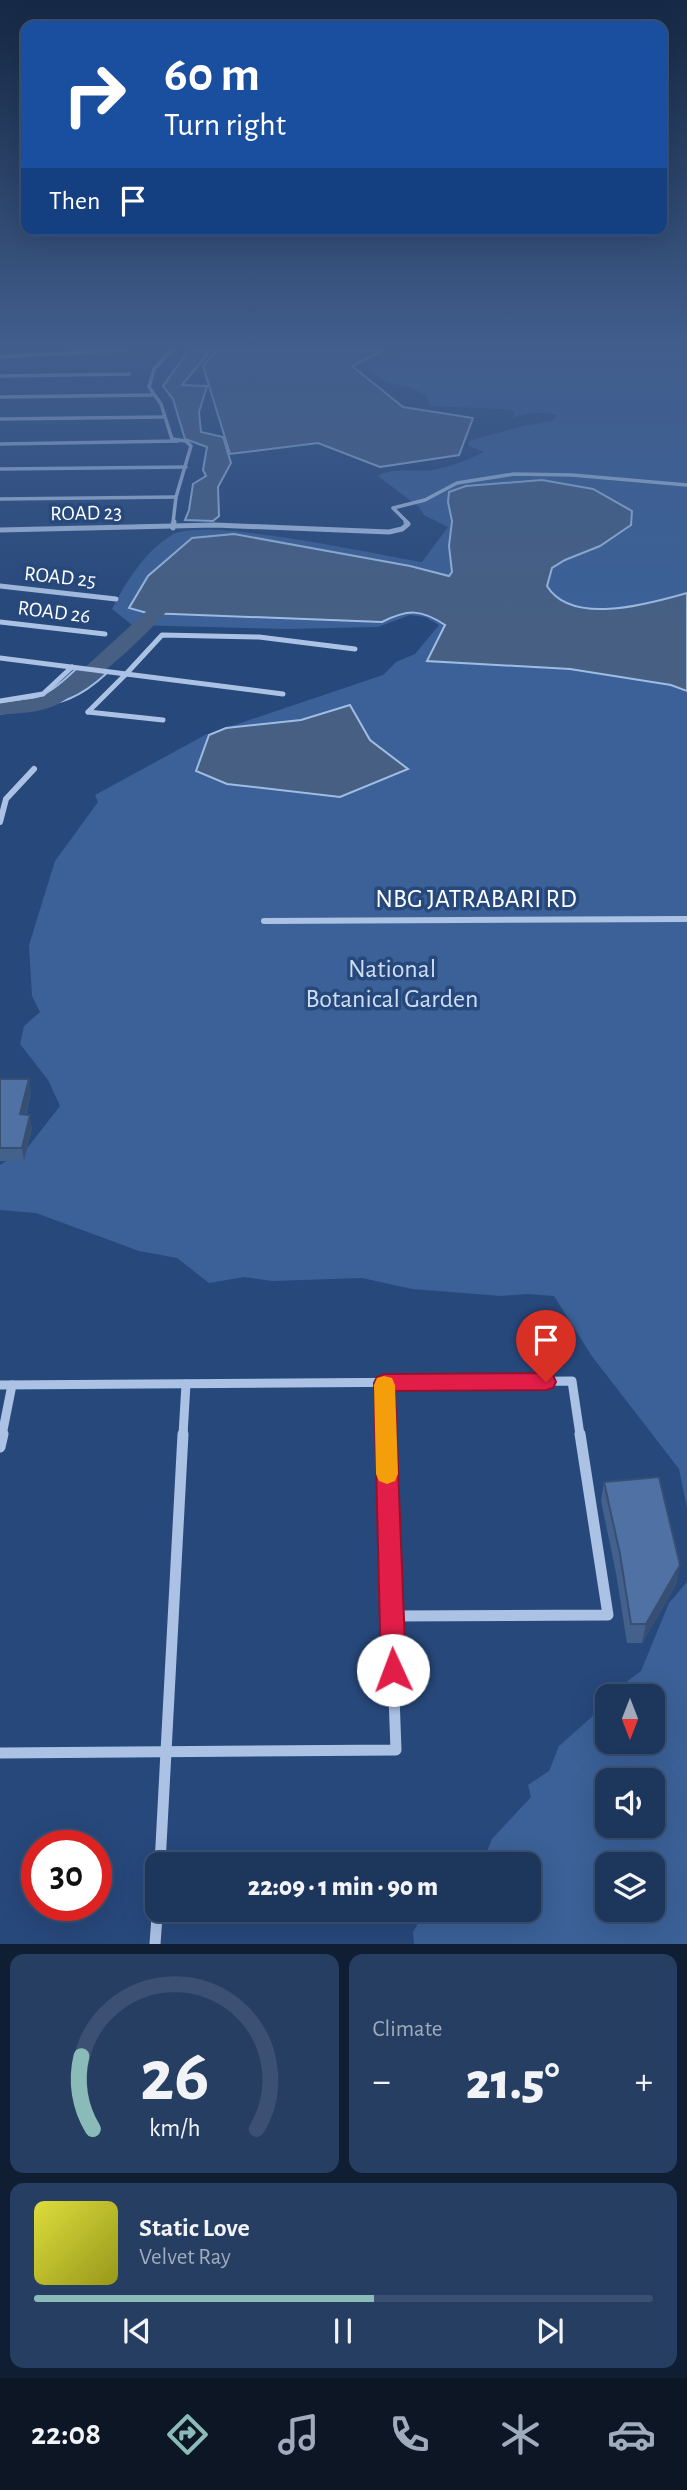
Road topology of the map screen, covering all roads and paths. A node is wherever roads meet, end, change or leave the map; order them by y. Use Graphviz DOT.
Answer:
graph roads {
  1 [pos="186,441"];
  2 [pos="0,444"];
  3 [pos="186,467"];
  4 [pos="0,469"];
  5 [pos="687,485"];
  6 [pos="176,497"];
  7 [pos="0,499"];
  8 [pos="173,528"];
  9 [pos="0,530"];
  10 [pos="0,586"];
  11 [pos="116,598"];
  12 [pos="0,622"];
  13 [pos="105,634"];
  14 [pos="355,649"];
  15 [pos="0,658"];
  16 [pos="72,667"];
  17 [pos="126,674"];
  18 [pos="284,694"];
  19 [pos="0,701"];
  20 [pos="163,720"];
  21 [pos="34,769"];
  22 [pos="0,822"];
  23 [pos="687,919"];
  24 [pos="264,920"];
  25 [pos="384,1383"];
  26 [pos="187,1384"];
  27 [pos="0,1385"];
  28 [pos="12,1385"];
  29 [pos="0,1447"];
  30 [pos="391,1616"];
  31 [pos="168,1752"];
  32 [pos="0,1753"];
  33 [pos="161,1852"];
  34 [pos="157,1922"];
  35 [pos="155,1944"];
  1 -- 2 [label="street"];
  1 -- 3 [label="street"];
  3 -- 4 [label="street"];
  3 -- 6 [label="street"];
  5 -- 8 [label="street, ROAD 23"];
  6 -- 7 [label="street"];
  6 -- 8 [label="street"];
  8 -- 9 [label="street, ROAD 23"];
  10 -- 11 [label="street, ROAD 25"];
  12 -- 13 [label="street, ROAD 26"];
  14 -- 17 [label="street"];
  15 -- 16 [label="street"];
  16 -- 17 [label="street"];
  16 -- 19 [label="street"];
  17 -- 18 [label="street"];
  17 -- 20 [label="street"];
  21 -- 22 [label="street"];
  23 -- 24 [label="street, NBG JATRABARI RD"];
  25 -- 26 [label="street"];
  25 -- 30 [label="street"];
  25 -- 30 [label="street"];
  26 -- 28 [label="street"];
  26 -- 31 [label="street"];
  27 -- 28 [label="street"];
  28 -- 29 [label="street"];
  30 -- 31 [label="street"];
  31 -- 32 [label="street"];
  31 -- 33 [label="street"];
  34 -- 35 [label="street"];
}
